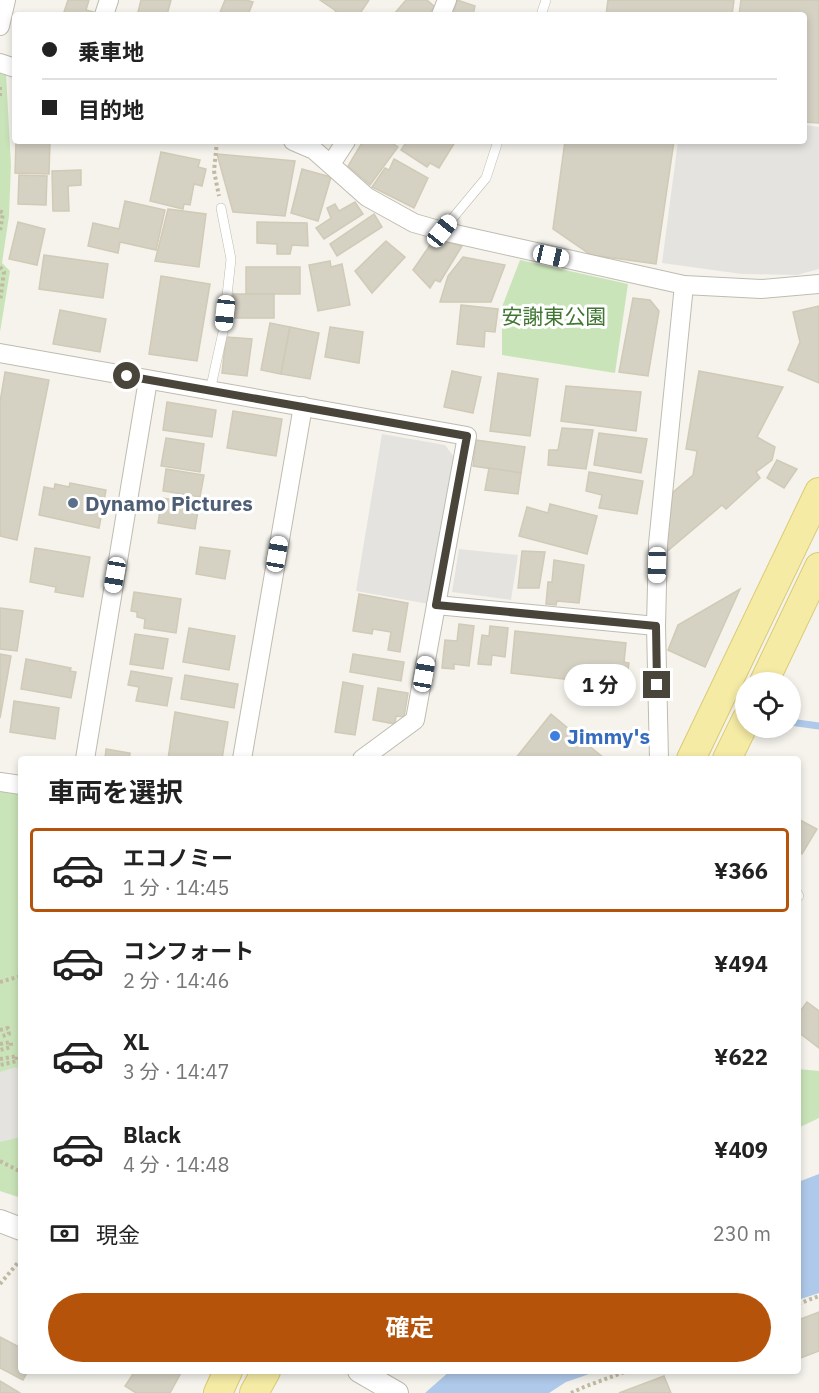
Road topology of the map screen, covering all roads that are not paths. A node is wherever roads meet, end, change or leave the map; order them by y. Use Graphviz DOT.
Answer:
graph roads {
  1 [pos="6,0"];
  2 [pos="0,26"];
  3 [pos="300,144"];
  4 [pos="344,144"];
  5 [pos="497,144"];
  6 [pos="331,164"];
  7 [pos="221,208"];
  8 [pos="442,231"];
  9 [pos="819,284"];
  10 [pos="684,285"];
  11 [pos="0,353"];
  12 [pos="148,380"];
  13 [pos="210,391"];
  14 [pos="303,406"];
  15 [pos="819,492"];
  16 [pos="819,567"];
  17 [pos="436,605"];
  18 [pos="656,626"];
  19 [pos="769,672"];
  20 [pos="737,738"];
  21 [pos="85,756"];
  22 [pos="243,756"];
  23 [pos="366,756"];
  24 [pos="658,756"];
  25 [pos="692,756"];
  26 [pos="728,756"];
  27 [pos="0,782"];
  28 [pos="18,785"];
  29 [pos="0,1221"];
  30 [pos="18,1228"];
  31 [pos="227,1374"];
  32 [pos="264,1374"];
  33 [pos="364,1374"];
  34 [pos="395,1392"];
  35 [pos="218,1393"];
  36 [pos="254,1393"];
  1 -- 2 [label="street"];
  3 -- 6 [label="street"];
  4 -- 6 [label="street"];
  5 -- 8 [label="lane"];
  6 -- 8 [label="street"];
  7 -- 13 [label="lane"];
  8 -- 10 [label="street"];
  9 -- 10 [label="street"];
  10 -- 18 [label="street"];
  11 -- 12 [label="street"];
  12 -- 13 [label="street"];
  12 -- 21 [label="street"];
  13 -- 14 [label="street"];
  14 -- 17 [label="street"];
  14 -- 22 [label="street"];
  15 -- 25 [label="main road"];
  16 -- 19 [label="main road"];
  17 -- 18 [label="street"];
  17 -- 23 [label="street"];
  18 -- 24 [label="street"];
  20 -- 26 [label="main road"];
  27 -- 28 [label="street"];
  29 -- 30 [label="street"];
  31 -- 35 [label="main road"];
  32 -- 36 [label="main road"];
  33 -- 34 [label="street"];
}
